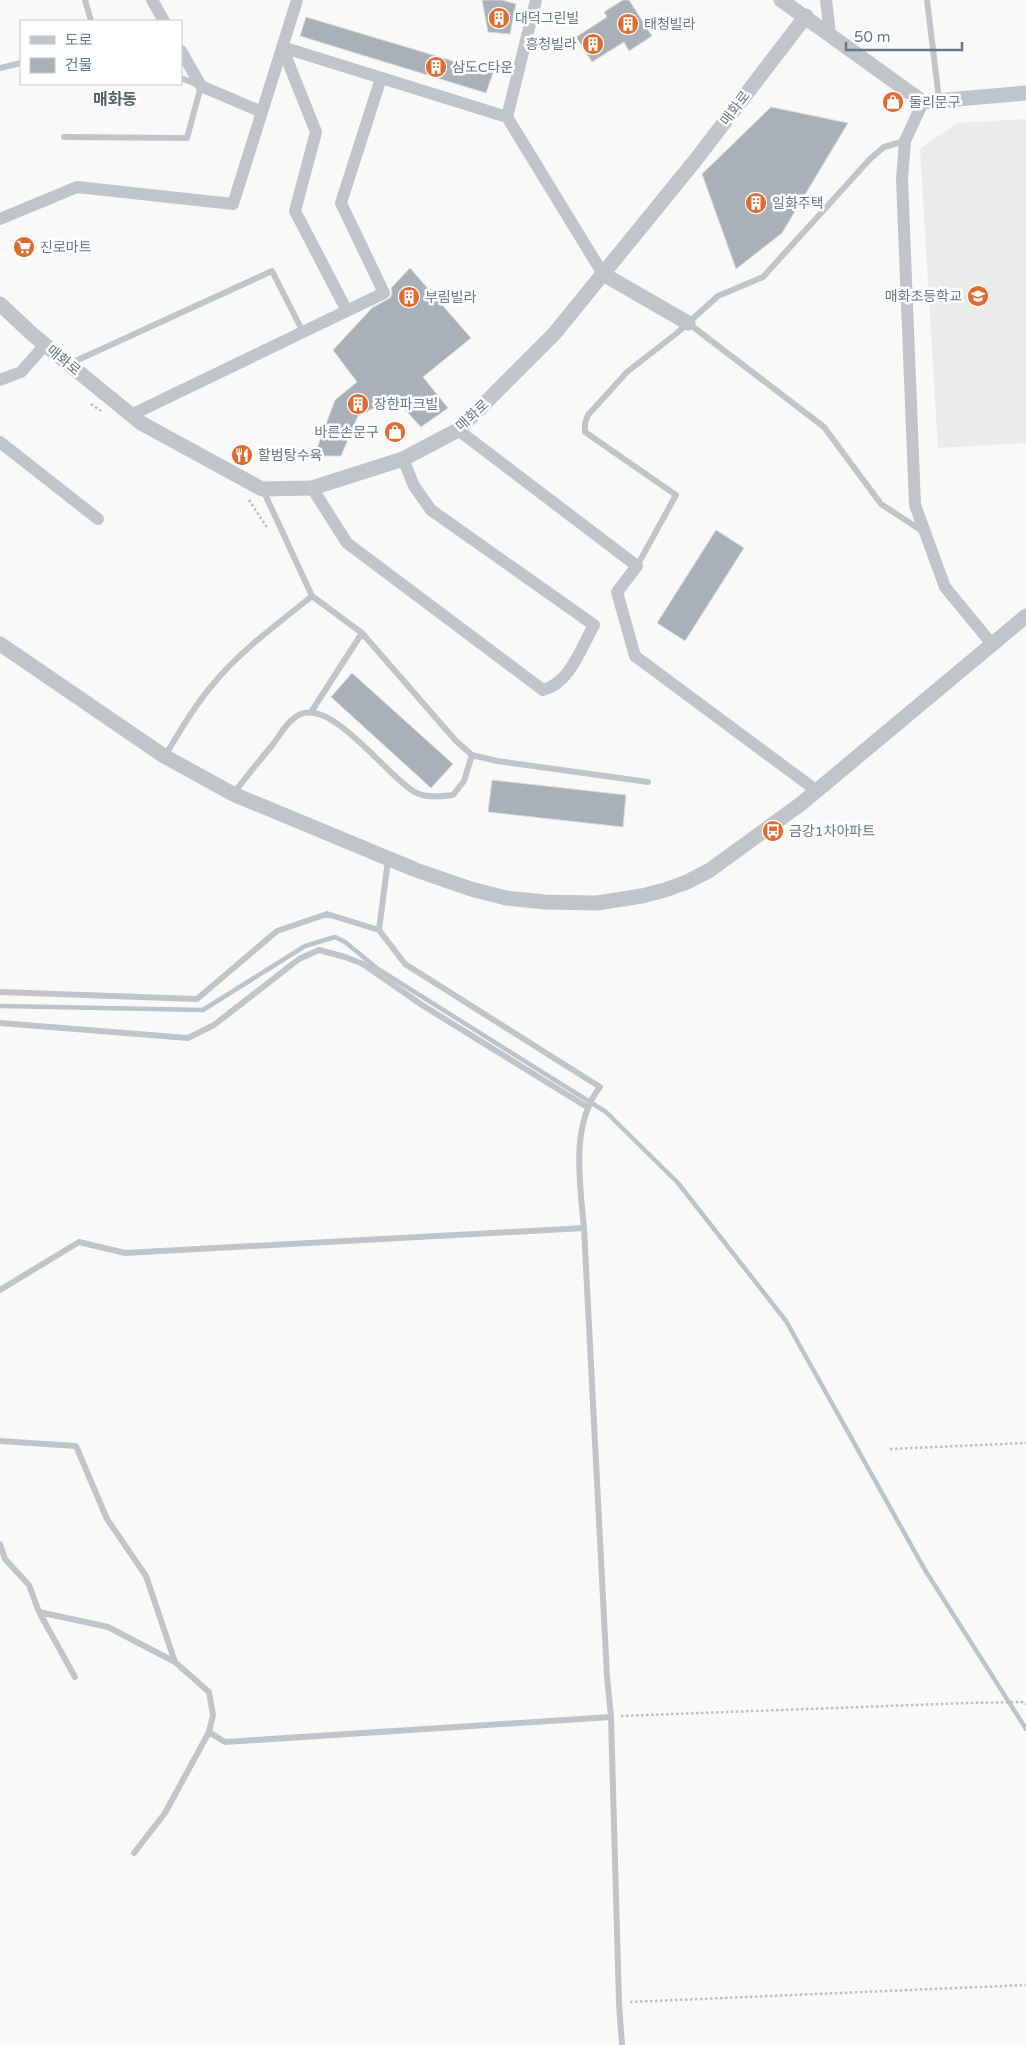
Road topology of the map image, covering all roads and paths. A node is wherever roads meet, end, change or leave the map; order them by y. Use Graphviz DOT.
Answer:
graph roads {
  1 [pos="85,0"];
  2 [pos="152,0"];
  3 [pos="297,0"];
  4 [pos="536,0"];
  5 [pos="781,0"];
  6 [pos="826,0"];
  7 [pos="927,0"];
  8 [pos="806,16"];
  9 [pos="91,20"];
  10 [pos="163,20"];
  11 [pos="830,34"];
  12 [pos="282,46"];
  13 [pos="182,53"];
  14 [pos="20,63"];
  15 [pos="0,68"];
  16 [pos="182,78"];
  17 [pos="381,78"];
  18 [pos="201,86"];
  19 [pos="1026,93"];
  20 [pos="939,101"];
  21 [pos="923,102"];
  22 [pos="262,112"];
  23 [pos="507,117"];
  24 [pos="64,138"];
  25 [pos="905,141"];
  26 [pos="0,219"];
  27 [pos="603,274"];
  28 [pos="0,304"];
  29 [pos="347,311"];
  30 [pos="688,323"];
  31 [pos="303,332"];
  32 [pos="45,345"];
  33 [pos="68,364"];
  34 [pos="0,380"];
  35 [pos="131,415"];
  36 [pos="458,430"];
  37 [pos="0,442"];
  38 [pos="403,459"];
  39 [pos="312,488"];
  40 [pos="262,489"];
  41 [pos="98,519"];
  42 [pos="925,533"];
  43 [pos="637,566"];
  44 [pos="312,596"];
  45 [pos="1026,616"];
  46 [pos="362,633"];
  47 [pos="991,643"];
  48 [pos="0,644"];
  49 [pos="311,712"];
  50 [pos="472,755"];
  51 [pos="164,756"];
  52 [pos="648,782"];
  53 [pos="817,791"];
  54 [pos="233,794"];
  55 [pos="389,858"];
  56 [pos="378,930"];
  57 [pos="0,992"];
  58 [pos="0,1023"];
  59 [pos="588,1107"];
  60 [pos="584,1228"];
  61 [pos="0,1290"];
  62 [pos="0,1441"];
  63 [pos="1026,1443"];
  64 [pos="890,1449"];
  65 [pos="0,1544"];
  66 [pos="1,1553"];
  67 [pos="39,1612"];
  68 [pos="176,1662"];
  69 [pos="75,1677"];
  70 [pos="1024,1703"];
  71 [pos="611,1717"];
  72 [pos="209,1732"];
  73 [pos="134,1853"];
  74 [pos="1026,1985"];
  75 [pos="619,2003"];
  76 [pos="622,2045"];
  1 -- 9 [label="lane"];
  2 -- 10 [label="street"];
  3 -- 12 [label="street"];
  4 -- 23 [label="street"];
  5 -- 8 [label="street"];
  6 -- 11 [label="street"];
  7 -- 20 [label="lane"];
  8 -- 11 [label="street"];
  8 -- 27 [label="street, 매화로"];
  11 -- 21 [label="street"];
  12 -- 17 [label="street"];
  12 -- 22 [label="street"];
  12 -- 29 [label="street"];
  13 -- 18 [label="street"];
  14 -- 15 [label="lane"];
  16 -- 18 [label="lane"];
  17 -- 23 [label="street"];
  17 -- 29 [label="street"];
  18 -- 22 [label="street"];
  18 -- 24 [label="lane"];
  19 -- 20 [label="street"];
  20 -- 21 [label="street"];
  21 -- 25 [label="street"];
  22 -- 26 [label="street"];
  23 -- 27 [label="street"];
  25 -- 30 [label="lane"];
  25 -- 42 [label="street"];
  27 -- 30 [label="street"];
  27 -- 36 [label="street, 매화로"];
  28 -- 32 [label="street, 매화로"];
  29 -- 31 [label="street"];
  30 -- 42 [label="lane"];
  30 -- 43 [label="lane"];
  31 -- 33 [label="lane"];
  31 -- 35 [label="street"];
  32 -- 33 [label="street, 매화로"];
  32 -- 34 [label="street"];
  33 -- 35 [label="street, 매화로"];
  35 -- 40 [label="street, 매화로"];
  36 -- 38 [label="street, 매화로"];
  36 -- 43 [label="street"];
  37 -- 41 [label="street"];
  38 -- 39 [label="street, 매화로"];
  38 -- 39 [label="street"];
  39 -- 40 [label="street, 매화로"];
  40 -- 44 [label="lane"];
  42 -- 47 [label="street"];
  43 -- 53 [label="street"];
  44 -- 46 [label="lane"];
  44 -- 51 [label="lane"];
  45 -- 47 [label="street"];
  46 -- 49 [label="lane"];
  46 -- 50 [label="lane"];
  47 -- 53 [label="street"];
  48 -- 51 [label="street"];
  49 -- 50 [label="lane"];
  49 -- 54 [label="lane"];
  50 -- 52 [label="lane"];
  51 -- 54 [label="street"];
  53 -- 55 [label="street"];
  54 -- 55 [label="street"];
  55 -- 56 [label="lane"];
  56 -- 57 [label="lane"];
  56 -- 59 [label="lane"];
  58 -- 59 [label="lane"];
  59 -- 60 [label="lane"];
  60 -- 61 [label="lane"];
  60 -- 71 [label="lane"];
  62 -- 68 [label="lane"];
  63 -- 64 [label="path"];
  65 -- 66 [label="lane"];
  66 -- 67 [label="lane"];
  67 -- 68 [label="lane"];
  67 -- 69 [label="lane"];
  68 -- 72 [label="lane"];
  70 -- 71 [label="path"];
  71 -- 72 [label="lane"];
  71 -- 75 [label="lane"];
  72 -- 73 [label="lane"];
  74 -- 75 [label="path"];
  75 -- 76 [label="lane"];
}
